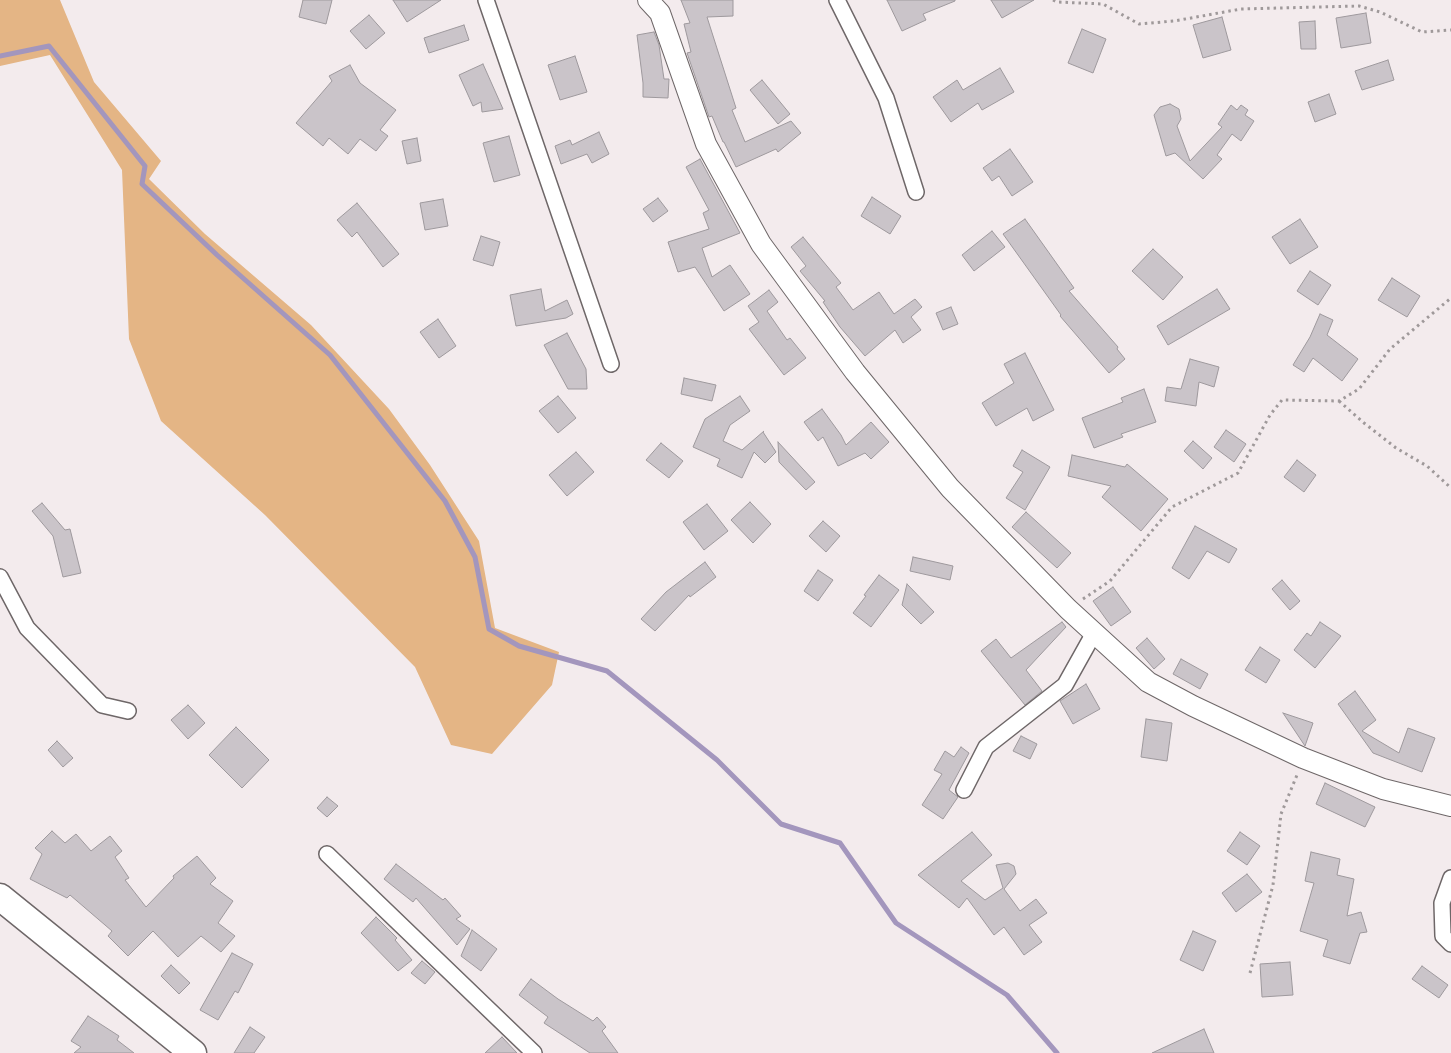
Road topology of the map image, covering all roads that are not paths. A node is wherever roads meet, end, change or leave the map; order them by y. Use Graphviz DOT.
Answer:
graph roads {
  1 [pos="486,0"];
  2 [pos="648,0"];
  3 [pos="837,0"];
  4 [pos="916,192"];
  5 [pos="611,364"];
  6 [pos="0,577"];
  7 [pos="1094,633"];
  8 [pos="128,711"];
  9 [pos="964,790"];
  10 [pos="1451,806"];
  11 [pos="327,854"];
  12 [pos="1451,878"];
  13 [pos="0,897"];
  14 [pos="1451,944"];
  15 [pos="193,1053"];
  16 [pos="534,1053"];
  1 -- 5 [label="street"];
  2 -- 7 [label="street"];
  3 -- 4 [label="street"];
  6 -- 8 [label="street"];
  7 -- 9 [label="street"];
  7 -- 10 [label="street"];
  11 -- 16 [label="street"];
  12 -- 14 [label="street"];
  13 -- 15 [label="highway"];
}
